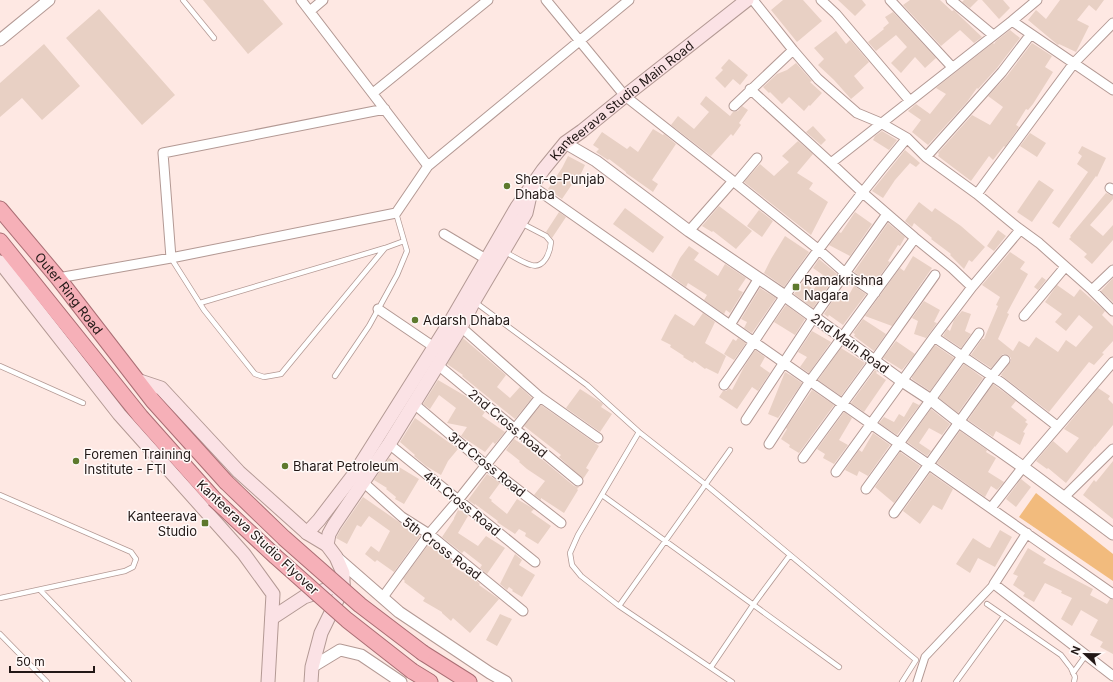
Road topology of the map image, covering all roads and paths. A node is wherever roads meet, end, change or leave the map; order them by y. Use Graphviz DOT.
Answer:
graph roads {
  1 [pos="37,0"];
  2 [pos="49,0"];
  3 [pos="183,0"];
  4 [pos="301,0"];
  5 [pos="323,0"];
  6 [pos="488,0"];
  7 [pos="546,0"];
  8 [pos="629,0"];
  9 [pos="747,0"];
  10 [pos="753,0"];
  11 [pos="821,0"];
  12 [pos="890,0"];
  13 [pos="1036,0"];
  14 [pos="954,1"];
  15 [pos="310,11"];
  16 [pos="1012,21"];
  17 [pos="1113,23"];
  18 [pos="12,25"];
  19 [pos="0,30"];
  20 [pos="1031,34"];
  21 [pos="993,35"];
  22 [pos="214,38"];
  23 [pos="0,40"];
  24 [pos="579,41"];
  25 [pos="793,50"];
  26 [pos="1074,63"];
  27 [pos="952,68"];
  28 [pos="750,90"];
  29 [pos="1113,90"];
  30 [pos="373,93"];
  31 [pos="625,96"];
  32 [pos="910,100"];
  33 [pos="734,106"];
  34 [pos="385,110"];
  35 [pos="881,123"];
  36 [pos="907,138"];
  37 [pos="565,143"];
  38 [pos="926,157"];
  39 [pos="757,158"];
  40 [pos="831,163"];
  41 [pos="428,166"];
  42 [pos="734,182"];
  43 [pos="532,186"];
  44 [pos="863,193"];
  45 [pos="976,194"];
  46 [pos="0,209"];
  47 [pos="396,213"];
  48 [pos="887,214"];
  49 [pos="521,223"];
  50 [pos="1020,230"];
  51 [pos="689,231"];
  52 [pos="444,234"];
  53 [pos="915,238"];
  54 [pos="0,241"];
  55 [pos="404,241"];
  56 [pos="385,248"];
  57 [pos="819,250"];
  58 [pos="504,252"];
  59 [pos="171,258"];
  60 [pos="486,259"];
  61 [pos="0,262"];
  62 [pos="1065,267"];
  63 [pos="1113,270"];
  64 [pos="845,273"];
  65 [pos="935,275"];
  66 [pos="58,278"];
  67 [pos="759,278"];
  68 [pos="972,287"];
  69 [pos="1092,290"];
  70 [pos="875,293"];
  71 [pos="785,296"];
  72 [pos="474,301"];
  73 [pos="200,303"];
  74 [pos="378,309"];
  75 [pos="1113,311"];
  76 [pos="1024,316"];
  77 [pos="814,317"];
  78 [pos="730,325"];
  79 [pos="461,327"];
  80 [pos="979,332"];
  81 [pos="934,337"];
  82 [pos="843,338"];
  83 [pos="755,342"];
  84 [pos="434,347"];
  85 [pos="963,356"];
  86 [pos="1005,360"];
  87 [pos="874,361"];
  88 [pos="784,362"];
  89 [pos="1113,362"];
  90 [pos="438,365"];
  91 [pos="0,366"];
  92 [pos="335,376"];
  93 [pos="992,376"];
  94 [pos="137,380"];
  95 [pos="810,381"];
  96 [pos="902,381"];
  97 [pos="724,385"];
  98 [pos="540,397"];
  99 [pos="930,400"];
  100 [pos="83,403"];
  101 [pos="413,403"];
  102 [pos="843,404"];
  103 [pos="746,420"];
  104 [pos="959,422"];
  105 [pos="871,424"];
  106 [pos="1057,426"];
  107 [pos="515,428"];
  108 [pos="639,432"];
  109 [pos="598,438"];
  110 [pos="899,443"];
  111 [pos="389,444"];
  112 [pos="769,444"];
  113 [pos="1113,449"];
  114 [pos="730,450"];
  115 [pos="803,458"];
  116 [pos="929,464"];
  117 [pos="486,465"];
  118 [pos="1024,467"];
  119 [pos="836,472"];
  120 [pos="578,481"];
  121 [pos="363,482"];
  122 [pos="705,484"];
  123 [pos="866,489"];
  124 [pos="0,495"];
  125 [pos="602,495"];
  126 [pos="1064,497"];
  127 [pos="459,499"];
  128 [pos="992,508"];
  129 [pos="894,513"];
  130 [pos="561,523"];
  131 [pos="307,533"];
  132 [pos="1027,533"];
  133 [pos="428,534"];
  134 [pos="1113,534"];
  135 [pos="665,540"];
  136 [pos="327,545"];
  137 [pos="790,555"];
  138 [pos="336,557"];
  139 [pos="535,562"];
  140 [pos="343,584"];
  141 [pos="994,584"];
  142 [pos="40,590"];
  143 [pos="1113,594"];
  144 [pos="384,597"];
  145 [pos="0,598"];
  146 [pos="987,604"];
  147 [pos="753,605"];
  148 [pos="619,606"];
  149 [pos="523,611"];
  150 [pos="1004,616"];
  151 [pos="272,618"];
  152 [pos="0,634"];
  153 [pos="1086,655"];
  154 [pos="312,667"];
  155 [pos="711,667"];
  156 [pos="838,668"];
  157 [pos="1073,673"];
  158 [pos="1113,676"];
  159 [pos="47,682"];
  160 [pos="129,682"];
  161 [pos="268,682"];
  162 [pos="311,682"];
  163 [pos="401,682"];
  164 [pos="430,682"];
  165 [pos="470,682"];
  166 [pos="506,682"];
  167 [pos="732,682"];
  168 [pos="902,682"];
  169 [pos="917,682"];
  170 [pos="956,682"];
  171 [pos="1074,682"];
  1 -- 18 [label="street"];
  2 -- 18 [label="street"];
  3 -- 22 [label="lane"];
  4 -- 15 [label="street"];
  5 -- 15 [label="street"];
  6 -- 30 [label="street"];
  7 -- 24 [label="street"];
  8 -- 24 [label="street"];
  9 -- 31 [label="main road, Kanteerava Studio Main Road"];
  10 -- 25 [label="street"];
  11 -- 32 [label="street"];
  12 -- 27 [label="street"];
  13 -- 16 [label="street"];
  14 -- 21 [label="street"];
  15 -- 30 [label="street"];
  16 -- 20 [label="street"];
  16 -- 21 [label="street"];
  17 -- 26 [label="street"];
  18 -- 19 [label="street"];
  18 -- 23 [label="street"];
  20 -- 26 [label="street"];
  20 -- 38 [label="street"];
  21 -- 27 [label="street"];
  24 -- 31 [label="street"];
  24 -- 41 [label="street"];
  25 -- 28 [label="street"];
  25 -- 35 [label="street"];
  26 -- 29 [label="street"];
  26 -- 45 [label="street"];
  27 -- 32 [label="street"];
  28 -- 33 [label="street"];
  28 -- 40 [label="street"];
  30 -- 34 [label="street"];
  31 -- 37 [label="main road, Kanteerava Studio Main Road"];
  31 -- 42 [label="street"];
  32 -- 35 [label="street"];
  34 -- 41 [label="street"];
  34 -- 59 [label="street"];
  35 -- 36 [label="street"];
  35 -- 40 [label="street"];
  36 -- 38 [label="street"];
  36 -- 44 [label="street"];
  37 -- 43 [label="main road, Kanteerava Studio Main Road"];
  37 -- 51 [label="street, 2nd Main Road"];
  38 -- 45 [label="street"];
  39 -- 42 [label="street"];
  40 -- 44 [label="street"];
  41 -- 47 [label="street"];
  42 -- 51 [label="street"];
  42 -- 57 [label="street"];
  43 -- 49 [label="main road"];
  43 -- 60 [label="main road, Kanteerava Studio Main Road"];
  43 -- 78 [label="street"];
  44 -- 48 [label="street"];
  44 -- 57 [label="street"];
  45 -- 50 [label="street"];
  46 -- 66 [label="highway, Outer Ring Road"];
  47 -- 55 [label="lane"];
  47 -- 59 [label="street"];
  48 -- 53 [label="street"];
  48 -- 64 [label="street"];
  49 -- 58 [label="main road"];
  49 -- 58 [label="lane"];
  50 -- 62 [label="street"];
  50 -- 68 [label="street"];
  51 -- 67 [label="street, 2nd Main Road"];
  52 -- 60 [label="street"];
  53 -- 68 [label="street"];
  53 -- 70 [label="street"];
  54 -- 164 [label="highway, Kanteerava Studio Flyover, bridge"];
  55 -- 56 [label="lane"];
  55 -- 74 [label="lane"];
  56 -- 73 [label="lane"];
  56 -- 73 [label="lane"];
  57 -- 64 [label="street"];
  57 -- 71 [label="street"];
  58 -- 72 [label="main road"];
  59 -- 66 [label="street"];
  59 -- 73 [label="lane"];
  60 -- 84 [label="main road, Kanteerava Studio Main Road"];
  61 -- 151 [label="main road"];
  62 -- 69 [label="street"];
  62 -- 76 [label="street"];
  63 -- 69 [label="street"];
  64 -- 70 [label="street"];
  64 -- 77 [label="street"];
  65 -- 87 [label="street"];
  66 -- 94 [label="highway, Outer Ring Road"];
  67 -- 71 [label="street, 2nd Main Road"];
  67 -- 78 [label="street"];
  68 -- 81 [label="street"];
  69 -- 75 [label="street"];
  70 -- 82 [label="street"];
  71 -- 77 [label="street, 2nd Main Road"];
  71 -- 83 [label="street"];
  72 -- 79 [label="main road"];
  72 -- 108 [label="lane"];
  74 -- 84 [label="street"];
  74 -- 92 [label="lane"];
  77 -- 82 [label="street, 2nd Main Road"];
  77 -- 88 [label="street"];
  78 -- 83 [label="street"];
  79 -- 90 [label="main road"];
  79 -- 98 [label="street"];
  80 -- 85 [label="street"];
  81 -- 85 [label="street"];
  81 -- 96 [label="street"];
  82 -- 87 [label="street, 2nd Main Road"];
  82 -- 95 [label="street"];
  83 -- 88 [label="street"];
  83 -- 97 [label="street"];
  84 -- 131 [label="main road, Kanteerava Studio Main Road"];
  85 -- 93 [label="street"];
  85 -- 99 [label="street"];
  86 -- 93 [label="street"];
  87 -- 96 [label="street, 2nd Main Road"];
  87 -- 102 [label="street"];
  88 -- 95 [label="street"];
  88 -- 103 [label="street"];
  89 -- 106 [label="street"];
  90 -- 101 [label="main road"];
  90 -- 107 [label="street, 2nd Cross Road"];
  91 -- 100 [label="lane"];
  93 -- 104 [label="street"];
  93 -- 106 [label="street"];
  94 -- 131 [label="main road"];
  94 -- 165 [label="highway, Kanteerava Studio Flyover, bridge"];
  95 -- 102 [label="street"];
  95 -- 112 [label="street"];
  96 -- 99 [label="street, 2nd Main Road"];
  96 -- 105 [label="street"];
  98 -- 107 [label="street"];
  98 -- 109 [label="street"];
  99 -- 104 [label="street, 2nd Main Road"];
  99 -- 110 [label="street"];
  101 -- 111 [label="main road"];
  101 -- 117 [label="street, 3rd Cross Road"];
  102 -- 105 [label="street"];
  102 -- 115 [label="street"];
  104 -- 116 [label="street"];
  104 -- 118 [label="street, 2nd Main Road"];
  105 -- 110 [label="street"];
  105 -- 119 [label="street"];
  106 -- 118 [label="street"];
  107 -- 117 [label="street"];
  107 -- 120 [label="street, 2nd Cross Road"];
  108 -- 122 [label="lane"];
  108 -- 125 [label="lane"];
  110 -- 116 [label="street"];
  110 -- 123 [label="street"];
  111 -- 121 [label="main road"];
  111 -- 127 [label="street, 4th Cross Road"];
  113 -- 126 [label="street"];
  114 -- 122 [label="lane"];
  116 -- 128 [label="street"];
  116 -- 129 [label="street"];
  117 -- 127 [label="street"];
  117 -- 130 [label="street, 3rd Cross Road"];
  118 -- 126 [label="street, 2nd Main Road"];
  118 -- 128 [label="street"];
  121 -- 133 [label="street, 5th Cross Road"];
  121 -- 136 [label="main road"];
  122 -- 135 [label="lane"];
  122 -- 137 [label="lane"];
  124 -- 142 [label="lane"];
  125 -- 135 [label="lane"];
  125 -- 148 [label="lane"];
  126 -- 134 [label="street, 2nd Main Road"];
  127 -- 133 [label="street"];
  127 -- 139 [label="street, 4th Cross Road"];
  128 -- 132 [label="street"];
  131 -- 136 [label="main road"];
  132 -- 141 [label="street"];
  132 -- 143 [label="street"];
  133 -- 144 [label="street"];
  133 -- 149 [label="street, 5th Cross Road"];
  135 -- 147 [label="lane"];
  135 -- 148 [label="lane"];
  136 -- 138 [label="main road"];
  137 -- 147 [label="lane"];
  137 -- 168 [label="lane"];
  138 -- 140 [label="main road"];
  138 -- 144 [label="street"];
  140 -- 151 [label="main road"];
  140 -- 154 [label="main road"];
  141 -- 153 [label="street"];
  141 -- 169 [label="street"];
  142 -- 145 [label="lane"];
  142 -- 160 [label="lane"];
  144 -- 166 [label="street"];
  146 -- 150 [label="lane"];
  147 -- 155 [label="lane"];
  147 -- 156 [label="lane"];
  148 -- 155 [label="lane"];
  150 -- 157 [label="lane"];
  150 -- 170 [label="lane"];
  151 -- 161 [label="main road"];
  152 -- 159 [label="lane"];
  153 -- 157 [label="lane"];
  153 -- 158 [label="street"];
  154 -- 162 [label="main road"];
  154 -- 163 [label="street"];
  155 -- 167 [label="lane"];
  157 -- 171 [label="lane"];
}
